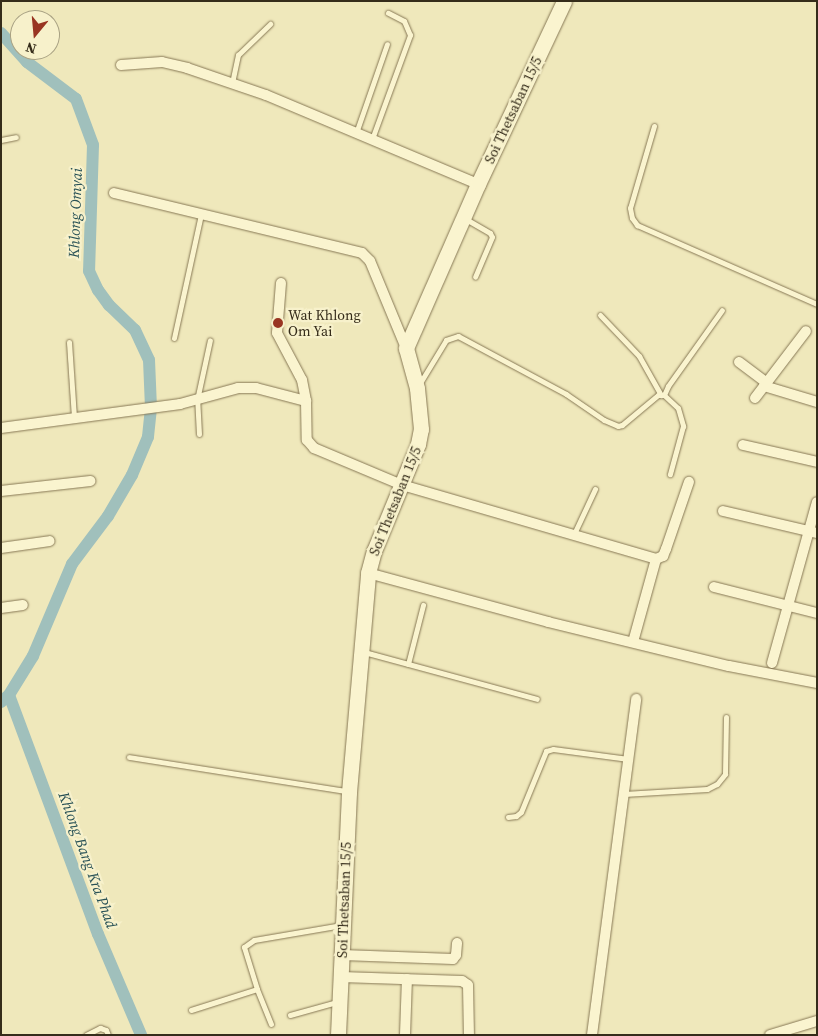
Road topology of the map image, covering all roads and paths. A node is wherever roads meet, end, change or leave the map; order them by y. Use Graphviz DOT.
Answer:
graph roads {
  1 [pos="564,1"];
  2 [pos="388,13"];
  3 [pos="270,24"];
  4 [pos="386,44"];
  5 [pos="121,65"];
  6 [pos="232,83"];
  7 [pos="654,126"];
  8 [pos="356,133"];
  9 [pos="16,137"];
  10 [pos="1,140"];
  11 [pos="372,140"];
  12 [pos="478,184"];
  13 [pos="114,193"];
  14 [pos="201,214"];
  15 [pos="464,218"];
  16 [pos="475,277"];
  17 [pos="280,283"];
  18 [pos="817,304"];
  19 [pos="722,310"];
  20 [pos="600,315"];
  21 [pos="806,331"];
  22 [pos="174,338"];
  23 [pos="210,340"];
  24 [pos="68,342"];
  25 [pos="406,348"];
  26 [pos="739,362"];
  27 [pos="766,385"];
  28 [pos="417,388"];
  29 [pos="662,395"];
  30 [pos="755,398"];
  31 [pos="197,400"];
  32 [pos="306,401"];
  33 [pos="817,402"];
  34 [pos="74,419"];
  35 [pos="1,428"];
  36 [pos="200,434"];
  37 [pos="744,445"];
  38 [pos="817,462"];
  39 [pos="670,474"];
  40 [pos="90,480"];
  41 [pos="689,482"];
  42 [pos="402,485"];
  43 [pos="595,489"];
  44 [pos="1,491"];
  45 [pos="817,502"];
  46 [pos="723,511"];
  47 [pos="813,532"];
  48 [pos="573,536"];
  49 [pos="50,541"];
  50 [pos="1,548"];
  51 [pos="656,559"];
  52 [pos="368,573"];
  53 [pos="714,586"];
  54 [pos="23,605"];
  55 [pos="423,606"];
  56 [pos="788,607"];
  57 [pos="1,608"];
  58 [pos="817,614"];
  59 [pos="633,642"];
  60 [pos="362,651"];
  61 [pos="772,663"];
  62 [pos="408,664"];
  63 [pos="817,683"];
  64 [pos="636,698"];
  65 [pos="537,699"];
  66 [pos="726,717"];
  67 [pos="128,758"];
  68 [pos="628,759"];
  69 [pos="349,792"];
  70 [pos="624,794"];
  71 [pos="508,817"];
  72 [pos="342,924"];
  73 [pos="457,943"];
  74 [pos="342,955"];
  75 [pos="341,977"];
  76 [pos="407,979"];
  77 [pos="257,989"];
  78 [pos="339,1001"];
  79 [pos="191,1010"];
  80 [pos="290,1015"];
  81 [pos="817,1021"];
  82 [pos="271,1024"];
  83 [pos="86,1035"];
  84 [pos="108,1035"];
  85 [pos="338,1035"];
  86 [pos="405,1035"];
  87 [pos="469,1035"];
  88 [pos="592,1035"];
  89 [pos="770,1035"];
  1 -- 12 [label="street, Soi Thetsaban 15/5"];
  2 -- 11 [label="lane"];
  3 -- 6 [label="lane"];
  4 -- 8 [label="lane"];
  5 -- 6 [label="street"];
  6 -- 8 [label="street"];
  7 -- 18 [label="lane"];
  8 -- 11 [label="street"];
  9 -- 10 [label="lane"];
  11 -- 12 [label="street"];
  12 -- 15 [label="street, Soi Thetsaban 15/5"];
  13 -- 14 [label="street"];
  14 -- 22 [label="lane"];
  14 -- 25 [label="street"];
  15 -- 16 [label="lane"];
  15 -- 25 [label="street, Soi Thetsaban 15/5"];
  17 -- 32 [label="street"];
  19 -- 29 [label="lane"];
  20 -- 29 [label="lane"];
  21 -- 27 [label="street"];
  23 -- 31 [label="lane"];
  24 -- 34 [label="lane"];
  25 -- 28 [label="street, Soi Thetsaban 15/5"];
  26 -- 27 [label="street"];
  27 -- 30 [label="street"];
  27 -- 33 [label="street"];
  28 -- 29 [label="lane"];
  28 -- 42 [label="street, Soi Thetsaban 15/5"];
  29 -- 39 [label="lane"];
  31 -- 32 [label="street"];
  31 -- 34 [label="street"];
  31 -- 36 [label="lane"];
  32 -- 42 [label="street"];
  34 -- 35 [label="street"];
  37 -- 38 [label="street"];
  40 -- 44 [label="street"];
  41 -- 51 [label="street"];
  42 -- 48 [label="street"];
  42 -- 52 [label="street, Soi Thetsaban 15/5"];
  43 -- 48 [label="lane"];
  45 -- 47 [label="street"];
  46 -- 47 [label="street"];
  47 -- 56 [label="street"];
  48 -- 51 [label="street"];
  49 -- 50 [label="street"];
  51 -- 59 [label="street"];
  52 -- 59 [label="street"];
  52 -- 60 [label="street, Soi Thetsaban 15/5"];
  53 -- 56 [label="street"];
  54 -- 57 [label="street"];
  55 -- 62 [label="lane"];
  56 -- 58 [label="street"];
  56 -- 61 [label="street"];
  59 -- 63 [label="street"];
  60 -- 62 [label="lane"];
  60 -- 69 [label="street, Soi Thetsaban 15/5"];
  62 -- 65 [label="lane"];
  64 -- 68 [label="street"];
  66 -- 70 [label="lane"];
  67 -- 69 [label="lane"];
  68 -- 70 [label="street"];
  68 -- 71 [label="lane"];
  69 -- 72 [label="street, Soi Thetsaban 15/5"];
  70 -- 88 [label="street"];
  72 -- 74 [label="street, Soi Thetsaban 15/5"];
  72 -- 77 [label="lane"];
  73 -- 74 [label="street"];
  74 -- 75 [label="street, Soi Thetsaban 15/5"];
  75 -- 76 [label="street"];
  75 -- 78 [label="street, Soi Thetsaban 15/5"];
  76 -- 86 [label="street"];
  76 -- 87 [label="street"];
  77 -- 79 [label="lane"];
  77 -- 82 [label="lane"];
  78 -- 80 [label="lane"];
  78 -- 85 [label="street, Soi Thetsaban 15/5"];
  81 -- 89 [label="street"];
  83 -- 84 [label="lane"];
}
